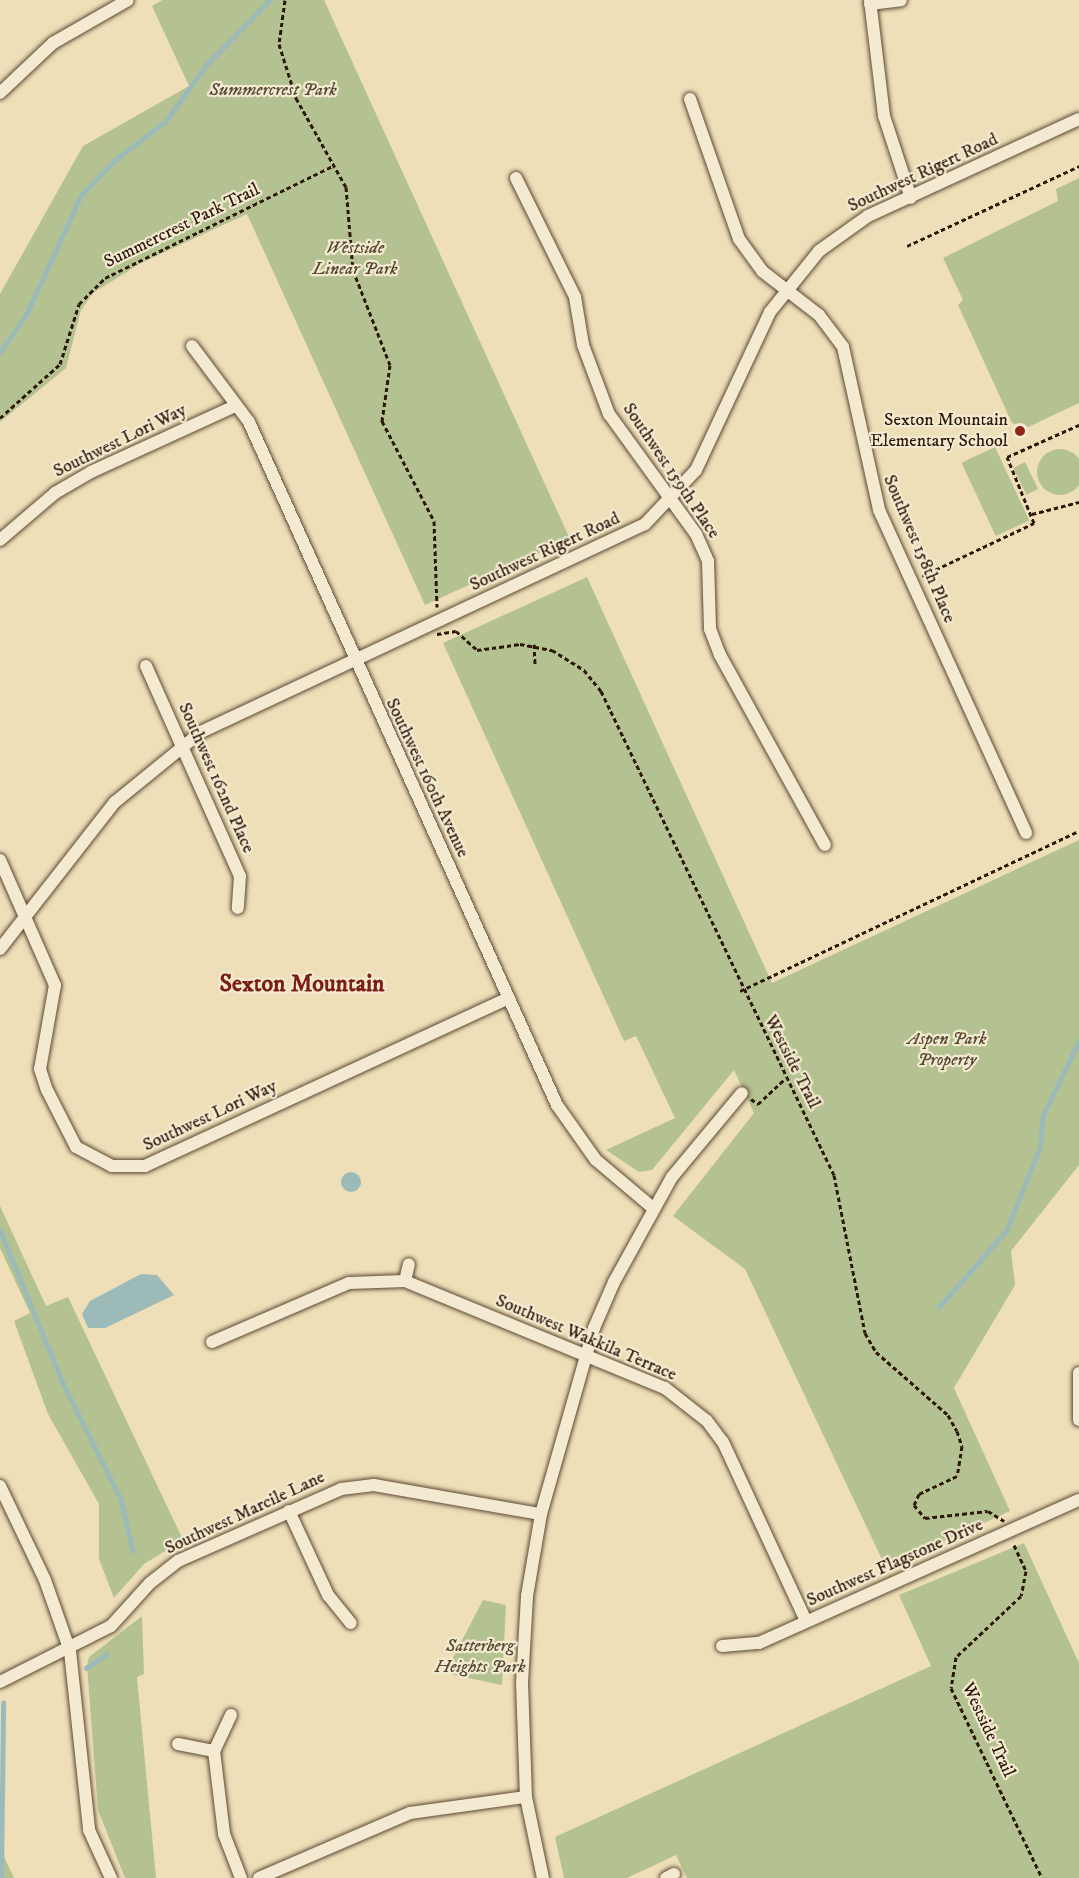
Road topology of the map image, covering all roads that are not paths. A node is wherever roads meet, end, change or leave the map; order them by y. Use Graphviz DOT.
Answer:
graph roads {
  1 [pos="128,0"];
  2 [pos="901,0"];
  3 [pos="870,2"];
  4 [pos="0,93"];
  5 [pos="690,99"];
  6 [pos="1079,120"];
  7 [pos="516,178"];
  8 [pos="911,198"];
  9 [pos="785,290"];
  10 [pos="192,346"];
  11 [pos="233,407"];
  12 [pos="671,501"];
  13 [pos="0,540"];
  14 [pos="353,660"];
  15 [pos="146,666"];
  16 [pos="183,745"];
  17 [pos="1026,833"];
  18 [pos="825,845"];
  19 [pos="0,860"];
  20 [pos="238,908"];
  21 [pos="27,919"];
  22 [pos="0,949"];
  23 [pos="508,998"];
  24 [pos="742,1094"];
  25 [pos="653,1208"];
  26 [pos="409,1264"];
  27 [pos="405,1281"];
  28 [pos="212,1342"];
  29 [pos="586,1359"];
  30 [pos="1079,1373"];
  31 [pos="1079,1420"];
  32 [pos="0,1486"];
  33 [pos="1079,1500"];
  34 [pos="289,1511"];
  35 [pos="541,1515"];
  36 [pos="806,1621"];
  37 [pos="351,1623"];
  38 [pos="722,1646"];
  39 [pos="70,1651"];
  40 [pos="0,1683"];
  41 [pos="231,1715"];
  42 [pos="178,1744"];
  43 [pos="214,1751"];
  44 [pos="526,1797"];
  45 [pos="111,1878"];
  46 [pos="240,1878"];
  47 [pos="259,1878"];
  48 [pos="543,1878"];
  1 -- 4 [label="street"];
  2 -- 3 [label="street"];
  3 -- 8 [label="street"];
  5 -- 9 [label="street, Southwest 158th Place"];
  6 -- 8 [label="street, Southwest Rigert Road"];
  7 -- 12 [label="street, Southwest 159th Place"];
  8 -- 9 [label="street, Southwest Rigert Road"];
  9 -- 12 [label="street, Southwest Rigert Road"];
  9 -- 17 [label="street, Southwest 158th Place"];
  10 -- 11 [label="street, Southwest 160th Avenue"];
  11 -- 13 [label="street, Southwest Lori Way"];
  11 -- 14 [label="street, Southwest 160th Avenue"];
  12 -- 14 [label="street, Southwest Rigert Road"];
  12 -- 18 [label="street, Southwest 159th Place"];
  14 -- 16 [label="street, Southwest Rigert Road"];
  14 -- 23 [label="street, Southwest 160th Avenue"];
  15 -- 16 [label="street, Southwest 162nd Place"];
  16 -- 20 [label="street, Southwest 162nd Place"];
  16 -- 21 [label="street, Southwest Rigert Road"];
  19 -- 21 [label="street, Southwest Lori Way"];
  21 -- 22 [label="street, Southwest Rigert Road"];
  21 -- 23 [label="street, Southwest Lori Way"];
  23 -- 25 [label="street, Southwest 160th Avenue"];
  24 -- 25 [label="street"];
  25 -- 29 [label="street"];
  26 -- 27 [label="street"];
  27 -- 28 [label="street, Southwest Wakkila Terrace"];
  27 -- 29 [label="street, Southwest Wakkila Terrace"];
  29 -- 35 [label="street"];
  29 -- 36 [label="street, Southwest Wakkila Terrace"];
  30 -- 31 [label="street"];
  32 -- 39 [label="street"];
  33 -- 36 [label="street, Southwest Flagstone Drive"];
  34 -- 35 [label="street, Southwest Marcile Lane"];
  34 -- 37 [label="street"];
  34 -- 39 [label="street, Southwest Marcile Lane"];
  35 -- 44 [label="street"];
  36 -- 38 [label="street, Southwest Flagstone Drive"];
  39 -- 40 [label="street, Southwest Marcile Lane"];
  39 -- 45 [label="street"];
  41 -- 43 [label="street"];
  42 -- 43 [label="street"];
  43 -- 46 [label="street"];
  44 -- 47 [label="street"];
  44 -- 48 [label="street"];
}
